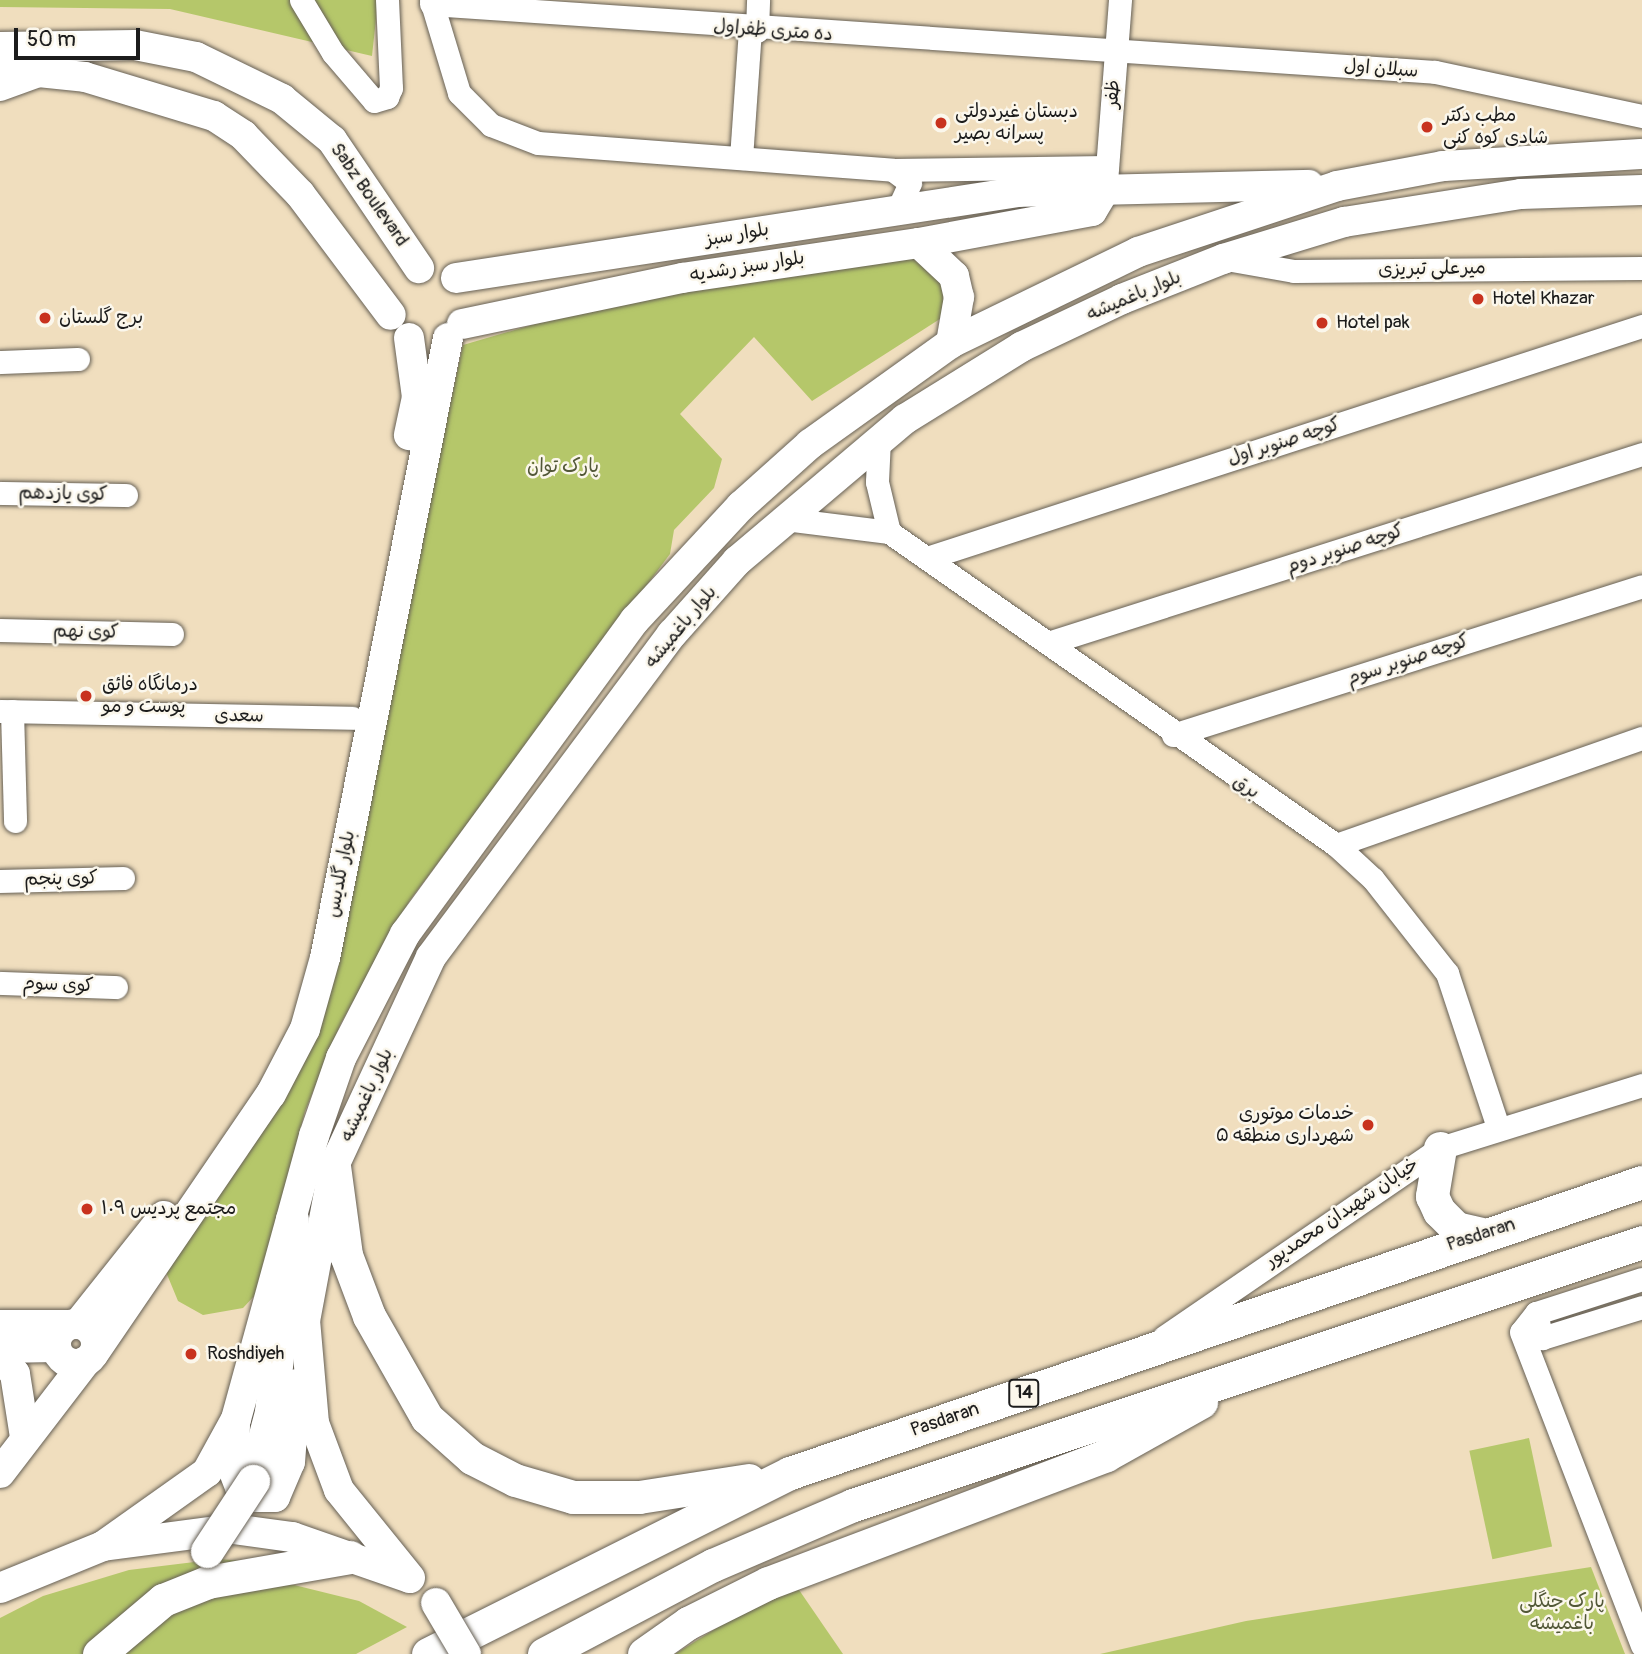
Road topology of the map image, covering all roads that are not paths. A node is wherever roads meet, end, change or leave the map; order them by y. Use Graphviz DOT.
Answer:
graph roads {
  1 [pos="301,0"];
  2 [pos="387,0"];
  3 [pos="758,0"];
  4 [pos="1120,0"];
  5 [pos="431,2"];
  6 [pos="753,31"];
  7 [pos="0,47"];
  8 [pos="1116,51"];
  9 [pos="0,68"];
  10 [pos="44,73"];
  11 [pos="0,89"];
  12 [pos="1642,116"];
  13 [pos="1642,154"];
  14 [pos="741,158"];
  15 [pos="893,170"];
  16 [pos="1106,177"];
  17 [pos="1337,186"];
  18 [pos="1642,190"];
  19 [pos="899,207"];
  20 [pos="919,243"];
  21 [pos="1223,259"];
  22 [pos="419,268"];
  23 [pos="1642,268"];
  24 [pos="456,278"];
  25 [pos="391,315"];
  26 [pos="1642,326"];
  27 [pos="455,331"];
  28 [pos="409,338"];
  29 [pos="951,343"];
  30 [pos="78,359"];
  31 [pos="0,362"];
  32 [pos="879,439"];
  33 [pos="1642,454"];
  34 [pos="0,493"];
  35 [pos="126,495"];
  36 [pos="785,519"];
  37 [pos="889,532"];
  38 [pos="927,558"];
  39 [pos="1642,586"];
  40 [pos="0,630"];
  41 [pos="172,634"];
  42 [pos="1048,643"];
  43 [pos="6,711"];
  44 [pos="362,720"];
  45 [pos="1173,735"];
  46 [pos="1642,738"];
  47 [pos="15,821"];
  48 [pos="1336,845"];
  49 [pos="123,878"];
  50 [pos="0,881"];
  51 [pos="0,983"];
  52 [pos="116,987"];
  53 [pos="1642,1085"];
  54 [pos="1498,1127"];
  55 [pos="1440,1149"];
  56 [pos="334,1167"];
  57 [pos="1642,1182"];
  58 [pos="292,1219"];
  59 [pos="1483,1234"];
  60 [pos="1642,1242"];
  61 [pos="1642,1279"];
  62 [pos="1642,1307"];
  63 [pos="1535,1313"];
  64 [pos="305,1321"];
  65 [pos="0,1325"];
  66 [pos="68,1332"];
  67 [pos="0,1348"];
  68 [pos="1140,1353"];
  69 [pos="0,1356"];
  70 [pos="90,1357"];
  71 [pos="1277,1361"];
  72 [pos="236,1419"];
  73 [pos="25,1437"];
  74 [pos="0,1473"];
  75 [pos="790,1473"];
  76 [pos="103,1546"];
  77 [pos="349,1557"];
  78 [pos="410,1578"];
  79 [pos="0,1588"];
  80 [pos="163,1600"];
  81 [pos="1642,1645"];
  82 [pos="99,1654"];
  83 [pos="428,1654"];
  84 [pos="466,1654"];
  85 [pos="544,1654"];
  86 [pos="644,1654"];
  1 -- 2 [label="street"];
  3 -- 6 [label="street"];
  4 -- 8 [label="street, ظفر"];
  5 -- 6 [label="street, ده متری ظفراول"];
  5 -- 14 [label="street"];
  6 -- 8 [label="street, ده متری ظفراول"];
  6 -- 14 [label="street"];
  7 -- 22 [label="main road, Sabz Boulevard"];
  8 -- 12 [label="street, سبلان اول"];
  8 -- 16 [label="street, ظفر"];
  9 -- 10 [label="main road"];
  10 -- 11 [label="street"];
  10 -- 25 [label="main road"];
  13 -- 17 [label="main road, بلوار باغمیشه"];
  14 -- 15 [label="street"];
  15 -- 16 [label="street"];
  15 -- 19 [label="street"];
  16 -- 17 [label="main road, بلوار سبز"];
  16 -- 19 [label="main road, بلوار سبز"];
  16 -- 20 [label="main road, بلوار سبز رشدیه"];
  17 -- 29 [label="main road, بلوار باغمیشه"];
  18 -- 21 [label="main road, بلوار باغمیشه"];
  19 -- 24 [label="main road, بلوار سبز"];
  20 -- 27 [label="main road, بلوار سبز رشدیه"];
  20 -- 29 [label="main road"];
  21 -- 23 [label="street, میرعلی تبریزی"];
  21 -- 32 [label="main road, بلوار باغمیشه"];
  22 -- 24 [label="main road"];
  22 -- 25 [label="main road"];
  24 -- 27 [label="main road"];
  25 -- 28 [label="main road"];
  26 -- 38 [label="street, کوچه صنوبر اول"];
  27 -- 28 [label="main road"];
  27 -- 44 [label="main road, بلوار گلدیس"];
  28 -- 44 [label="main road, بلوار گلدیس"];
  29 -- 58 [label="main road, بلوار باغمیشه"];
  30 -- 31 [label="street"];
  32 -- 36 [label="main road, بلوار باغمیشه"];
  32 -- 37 [label="street"];
  33 -- 42 [label="street, کوچه صنوبر دوم"];
  34 -- 35 [label="street, کوی یازدهم"];
  36 -- 37 [label="street"];
  36 -- 56 [label="main road, بلوار باغمیشه"];
  37 -- 38 [label="street, برق"];
  38 -- 42 [label="street, برق"];
  39 -- 45 [label="street, کوچه صنوبر سوم"];
  40 -- 41 [label="street, کوی نهم"];
  42 -- 45 [label="street, برق"];
  43 -- 44 [label="street, سعدی"];
  43 -- 47 [label="street"];
  44 -- 66 [label="main road, بلوار گلدیس"];
  44 -- 70 [label="main road, بلوار گلدیس"];
  45 -- 48 [label="street, برق"];
  46 -- 48 [label="street"];
  48 -- 54 [label="street, برق"];
  49 -- 50 [label="street, کوی پنجم"];
  51 -- 52 [label="street, کوی سوم"];
  53 -- 54 [label="street, خیابان شهیدان محمدپور"];
  54 -- 55 [label="street, خیابان شهیدان محمدپور"];
  55 -- 59 [label="highway"];
  55 -- 68 [label="street, خیابان شهیدان محمدپور"];
  56 -- 64 [label="main road, بلوار باغمیشه"];
  56 -- 75 [label="highway"];
  57 -- 59 [label="highway, Pasdaran / 14"];
  58 -- 72 [label="main road, بلوار باغمیشه"];
  58 -- 80 [label="highway, bridge"];
  59 -- 68 [label="highway, Pasdaran / 14"];
  60 -- 71 [label="highway"];
  61 -- 63 [label="street"];
  62 -- 63 [label="street"];
  63 -- 81 [label="street"];
  64 -- 72 [label="main road"];
  64 -- 78 [label="main road, بلوار باغمیشه"];
  65 -- 66 [label="main road"];
  66 -- 67 [label="main road"];
  66 -- 70 [label="main road"];
  68 -- 75 [label="highway, Pasdaran / 14"];
  69 -- 73 [label="main road"];
  70 -- 73 [label="main road, بلوار گلدیس"];
  71 -- 85 [label="highway"];
  71 -- 86 [label="highway"];
  72 -- 76 [label="main road"];
  73 -- 74 [label="main road, بلوار گلدیس"];
  75 -- 83 [label="highway, Pasdaran / 14"];
  76 -- 77 [label="main road"];
  76 -- 79 [label="main road"];
  77 -- 78 [label="main road"];
  77 -- 80 [label="highway"];
  78 -- 84 [label="main road, بلوار باغمیشه, bridge"];
  80 -- 82 [label="highway"];
}
